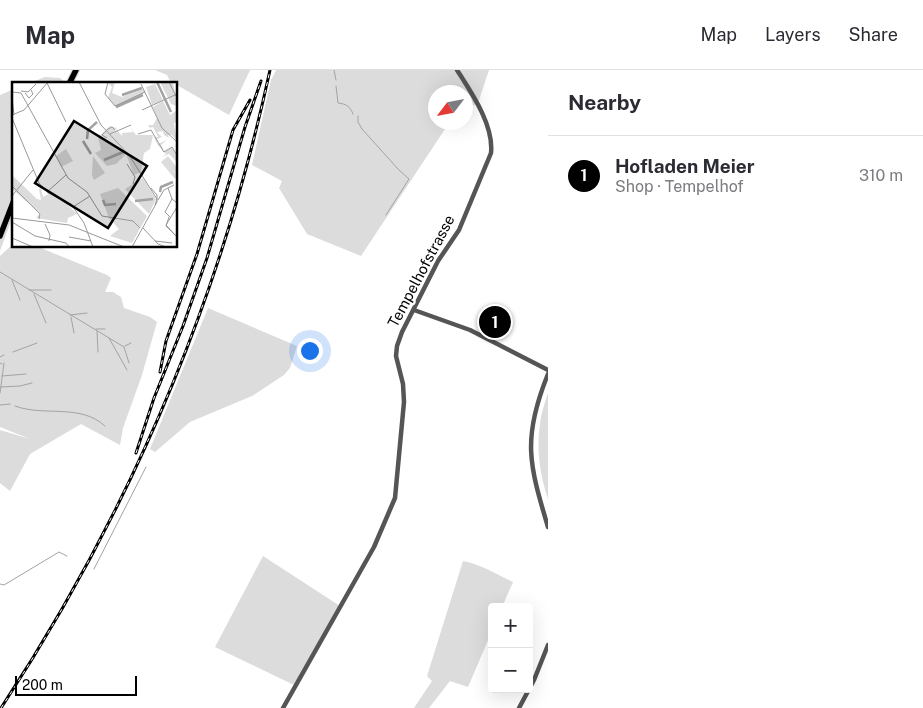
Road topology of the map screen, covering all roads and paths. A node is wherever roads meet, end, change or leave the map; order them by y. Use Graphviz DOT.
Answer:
graph roads {
  1 [pos="76,70"];
  2 [pos="457,70"];
  3 [pos="70,82"];
  4 [pos="12,205"];
  5 [pos="0,236"];
  6 [pos="414,310"];
  7 [pos="548,370"];
  8 [pos="548,374"];
  9 [pos="548,527"];
  10 [pos="548,645"];
  11 [pos="283,708"];
  12 [pos="519,708"];
  1 -- 3 [label="main road"];
  2 -- 6 [label="street, Tempelhofstrasse"];
  4 -- 5 [label="main road"];
  6 -- 7 [label="street"];
  6 -- 11 [label="street, Tempelhofstrasse"];
  8 -- 9 [label="street"];
  10 -- 12 [label="street"];
}
